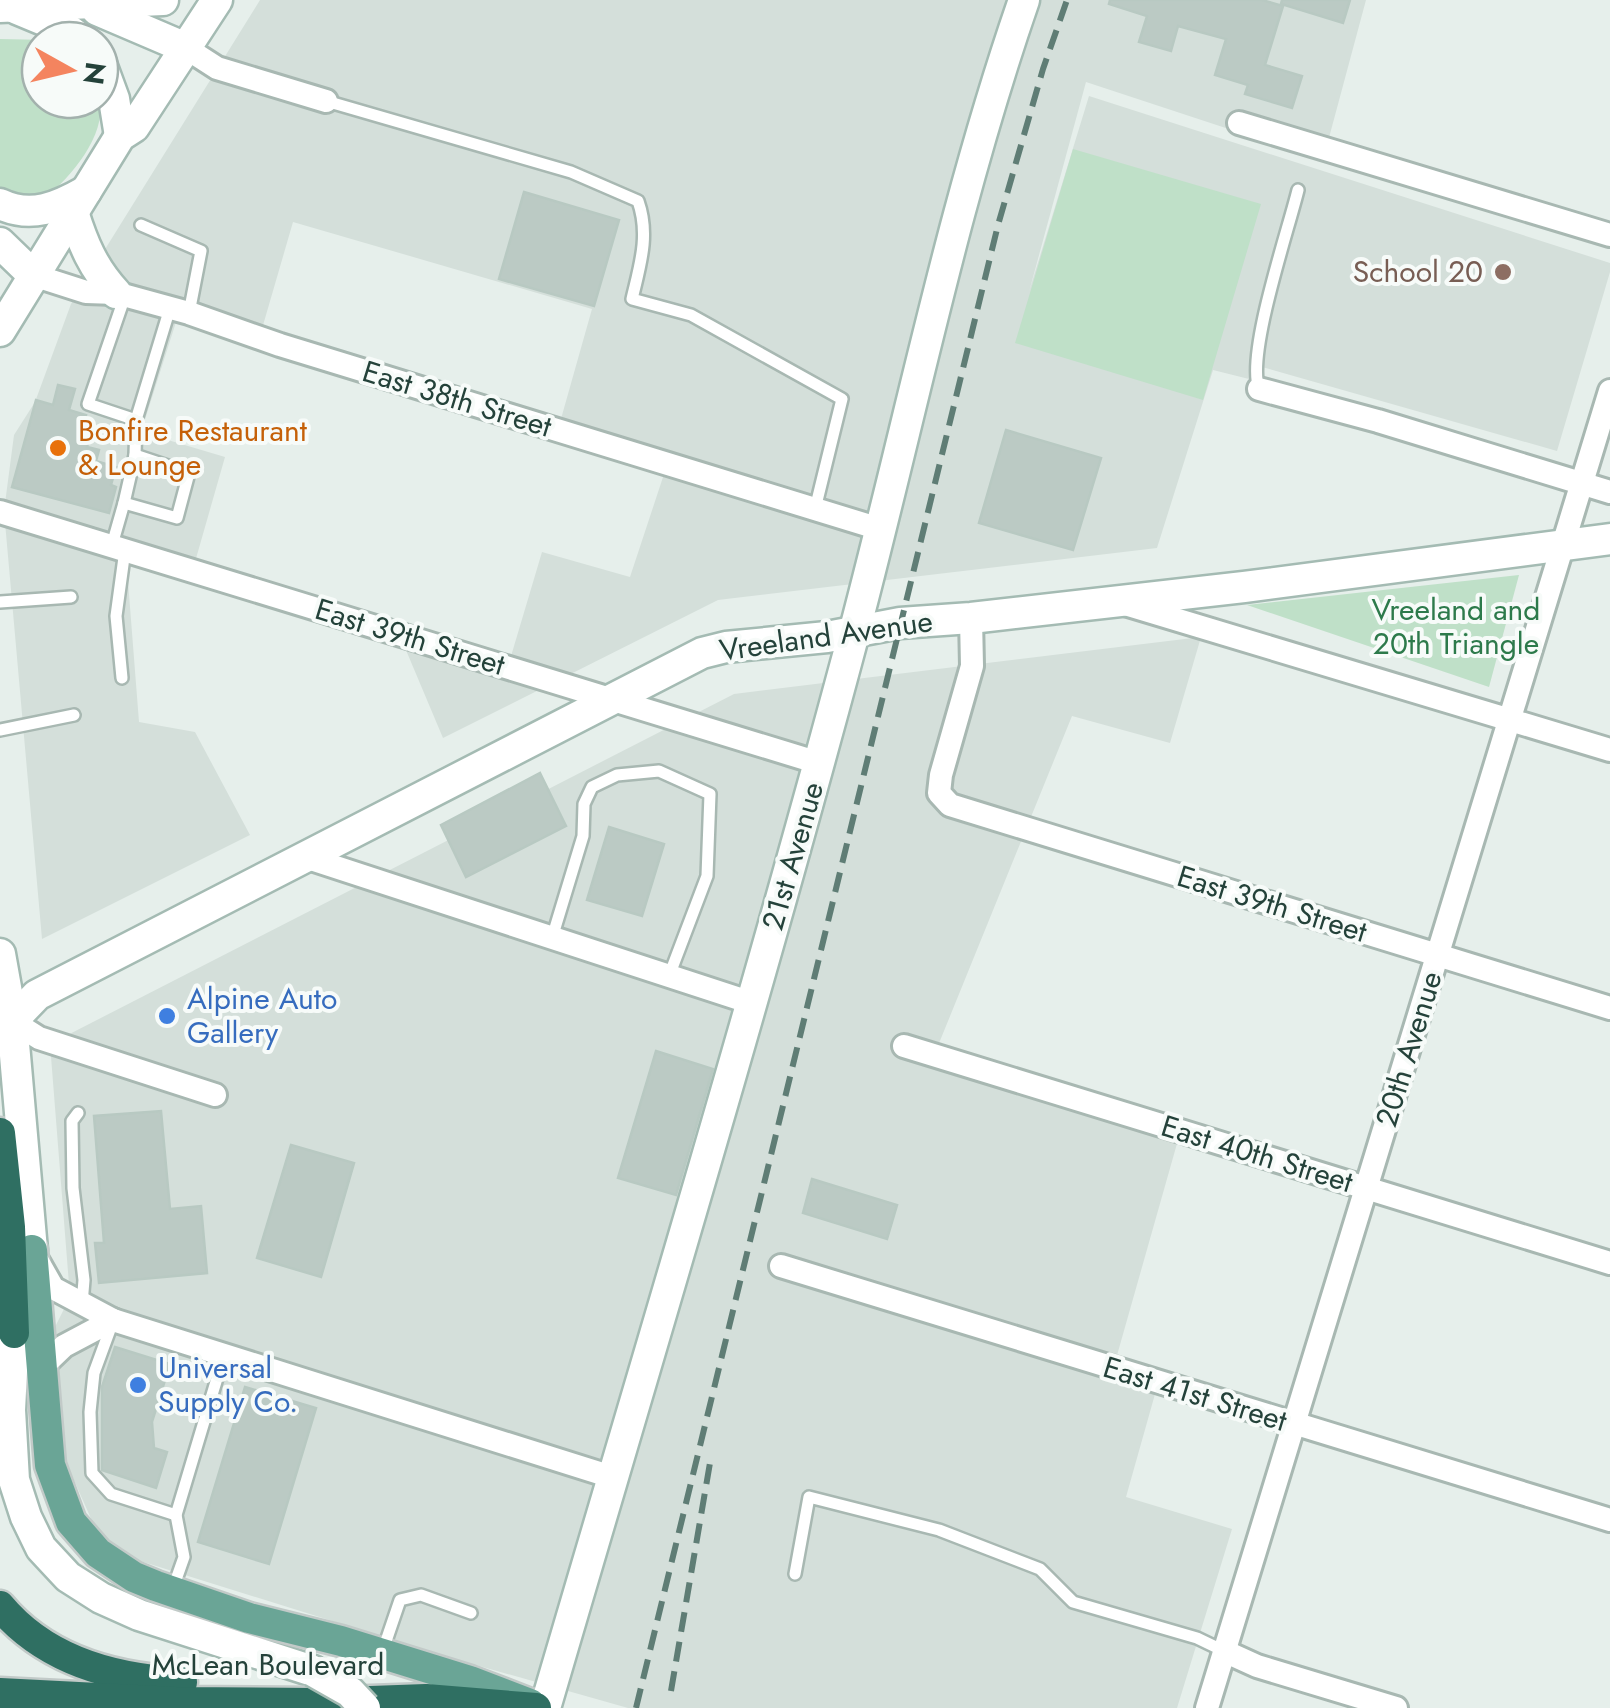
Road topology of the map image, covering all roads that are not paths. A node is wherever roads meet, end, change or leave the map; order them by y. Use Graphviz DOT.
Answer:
graph roads {
  1 [pos="217,0"];
  2 [pos="1024,0"];
  3 [pos="149,1"];
  4 [pos="80,3"];
  5 [pos="5,10"];
  6 [pos="36,20"];
  7 [pos="186,48"];
  8 [pos="326,101"];
  9 [pos="117,120"];
  10 [pos="1240,123"];
  11 [pos="120,136"];
  12 [pos="1298,190"];
  13 [pos="80,201"];
  14 [pos="0,204"];
  15 [pos="140,225"];
  16 [pos="1610,235"];
  17 [pos="0,243"];
  18 [pos="33,275"];
  19 [pos="121,294"];
  20 [pos="180,311"];
  21 [pos="0,331"];
  22 [pos="1259,389"];
  23 [pos="1610,391"];
  24 [pos="136,420"];
  25 [pos="135,455"];
  26 [pos="1582,484"];
  27 [pos="1610,492"];
  28 [pos="124,503"];
  29 [pos="816,509"];
  30 [pos="0,512"];
  31 [pos="880,528"];
  32 [pos="1610,539"];
  33 [pos="1563,545"];
  34 [pos="118,548"];
  35 [pos="71,597"];
  36 [pos="0,602"];
  37 [pos="1117,602"];
  38 [pos="971,618"];
  39 [pos="855,632"];
  40 [pos="122,678"];
  41 [pos="613,700"];
  42 [pos="74,714"];
  43 [pos="1510,719"];
  44 [pos="0,730"];
  45 [pos="1610,750"];
  46 [pos="819,764"];
  47 [pos="305,858"];
  48 [pos="552,938"];
  49 [pos="0,954"];
  50 [pos="1437,955"];
  51 [pos="669,976"];
  52 [pos="752,1002"];
  53 [pos="1610,1008"];
  54 [pos="12,1021"];
  55 [pos="904,1046"];
  56 [pos="216,1095"];
  57 [pos="78,1113"];
  58 [pos="0,1133"];
  59 [pos="1366,1187"];
  60 [pos="32,1250"];
  61 [pos="1610,1263"];
  62 [pos="781,1266"];
  63 [pos="82,1304"];
  64 [pos="113,1320"];
  65 [pos="14,1334"];
  66 [pos="224,1354"];
  67 [pos="41,1368"];
  68 [pos="1294,1425"];
  69 [pos="612,1478"];
  70 [pos="176,1515"];
  71 [pos="1610,1520"];
  72 [pos="795,1574"];
  73 [pos="172,1591"];
  74 [pos="0,1606"];
  75 [pos="471,1613"];
  76 [pos="1224,1652"];
  77 [pos="382,1654"];
  78 [pos="0,1693"];
  79 [pos="377,1703"];
  80 [pos="541,1708"];
  81 [pos="1207,1708"];
  82 [pos="1396,1708"];
  1 -- 7 [label="main road"];
  2 -- 31 [label="main road, 21st Avenue"];
  3 -- 4 [label="main road"];
  4 -- 5 [label="main road"];
  4 -- 7 [label="main road"];
  5 -- 6 [label="main road"];
  7 -- 8 [label="street"];
  7 -- 11 [label="main road"];
  8 -- 29 [label="lane"];
  9 -- 11 [label="main road"];
  10 -- 16 [label="street"];
  11 -- 13 [label="main road"];
  12 -- 22 [label="lane"];
  13 -- 14 [label="main road"];
  13 -- 18 [label="main road"];
  13 -- 19 [label="main road"];
  15 -- 20 [label="lane"];
  17 -- 18 [label="main road"];
  18 -- 19 [label="street, East 38th Street"];
  18 -- 21 [label="main road"];
  19 -- 20 [label="street, East 38th Street"];
  19 -- 24 [label="lane"];
  20 -- 24 [label="lane"];
  20 -- 29 [label="street, East 38th Street"];
  22 -- 26 [label="street"];
  23 -- 26 [label="street, 20th Avenue"];
  24 -- 25 [label="lane"];
  25 -- 28 [label="lane"];
  25 -- 28 [label="lane"];
  26 -- 27 [label="street"];
  26 -- 33 [label="street, 20th Avenue"];
  28 -- 34 [label="lane"];
  29 -- 31 [label="street, East 38th Street"];
  30 -- 34 [label="street, East 39th Street"];
  31 -- 39 [label="main road, 21st Avenue"];
  32 -- 33 [label="main road, Vreeland Avenue"];
  33 -- 37 [label="main road, Vreeland Avenue"];
  33 -- 43 [label="street, 20th Avenue"];
  34 -- 40 [label="lane"];
  34 -- 41 [label="street, East 39th Street"];
  35 -- 36 [label="lane"];
  37 -- 38 [label="main road, Vreeland Avenue"];
  37 -- 43 [label="street"];
  38 -- 39 [label="main road, Vreeland Avenue"];
  38 -- 50 [label="street, East 39th Street"];
  39 -- 41 [label="main road, Vreeland Avenue"];
  39 -- 46 [label="main road, 21st Avenue"];
  41 -- 46 [label="street, East 39th Street"];
  41 -- 47 [label="main road, Vreeland Avenue"];
  42 -- 44 [label="lane"];
  43 -- 45 [label="street"];
  43 -- 50 [label="street, 20th Avenue"];
  46 -- 52 [label="main road, 21st Avenue"];
  47 -- 48 [label="street"];
  47 -- 54 [label="main road, Vreeland Avenue"];
  48 -- 51 [label="street"];
  48 -- 51 [label="lane"];
  49 -- 54 [label="main road"];
  50 -- 53 [label="street, East 39th Street"];
  50 -- 59 [label="street, 20th Avenue"];
  51 -- 52 [label="street"];
  52 -- 69 [label="main road, 21st Avenue"];
  54 -- 56 [label="street"];
  54 -- 60 [label="main road"];
  55 -- 59 [label="street, East 40th Street"];
  57 -- 63 [label="lane"];
  58 -- 65 [label="highway"];
  59 -- 61 [label="street, East 40th Street"];
  59 -- 68 [label="street, 20th Avenue"];
  60 -- 63 [label="street"];
  60 -- 65 [label="main road"];
  60 -- 67 [label="main road"];
  62 -- 68 [label="street, East 41st Street"];
  63 -- 64 [label="street"];
  64 -- 66 [label="street"];
  64 -- 67 [label="street"];
  64 -- 70 [label="lane"];
  65 -- 79 [label="main road, bridge"];
  66 -- 69 [label="street"];
  66 -- 70 [label="lane"];
  67 -- 73 [label="main road"];
  68 -- 71 [label="street, East 41st Street"];
  68 -- 76 [label="street, 20th Avenue"];
  69 -- 80 [label="main road, 21st Avenue"];
  70 -- 73 [label="lane"];
  72 -- 76 [label="lane"];
  73 -- 77 [label="main road"];
  74 -- 79 [label="highway"];
  75 -- 77 [label="lane"];
  76 -- 81 [label="street, 20th Avenue"];
  76 -- 82 [label="street"];
  77 -- 80 [label="main road"];
  78 -- 79 [label="highway, McLean Boulevard"];
  79 -- 80 [label="highway, McLean Boulevard"];
}
